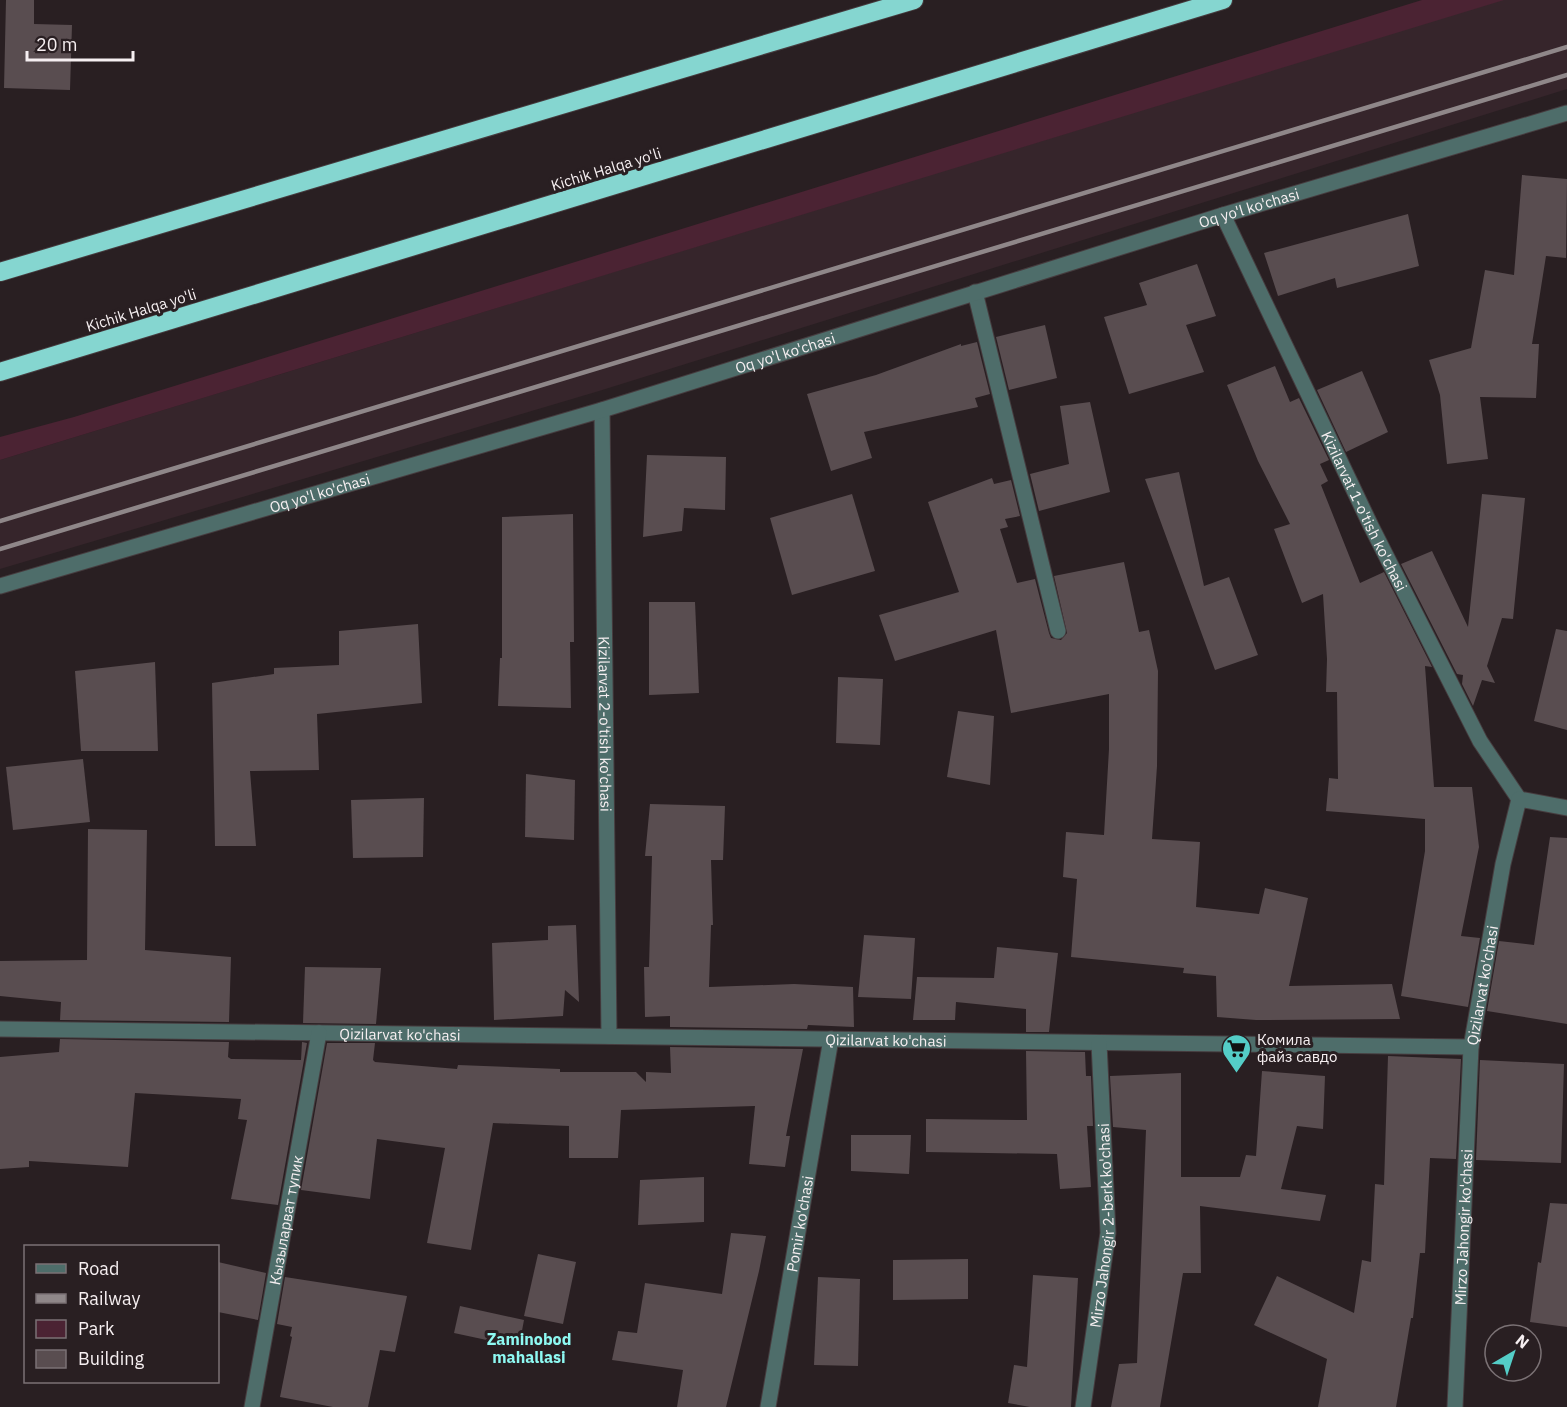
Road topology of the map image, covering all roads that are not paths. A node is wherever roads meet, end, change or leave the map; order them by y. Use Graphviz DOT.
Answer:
graph roads {
  1 [pos="914,0"];
  2 [pos="1223,0"];
  3 [pos="1567,113"];
  4 [pos="1223,215"];
  5 [pos="0,272"];
  6 [pos="975,292"];
  7 [pos="0,372"];
  8 [pos="602,410"];
  9 [pos="0,586"];
  10 [pos="1058,631"];
  11 [pos="1519,799"];
  12 [pos="1567,808"];
  13 [pos="0,1029"];
  14 [pos="320,1033"];
  15 [pos="609,1036"];
  16 [pos="831,1039"];
  17 [pos="1099,1043"];
  18 [pos="1471,1047"];
  19 [pos="252,1407"];
  20 [pos="768,1407"];
  21 [pos="1083,1407"];
  22 [pos="1455,1407"];
  1 -- 5 [label="highway"];
  2 -- 7 [label="highway, Kichik Halqa yo'li"];
  3 -- 4 [label="street, Oq yo'l ko'chasi"];
  4 -- 6 [label="street, Oq yo'l ko'chasi"];
  4 -- 11 [label="street, Kizilarvat 1-o'tish ko'chasi"];
  6 -- 8 [label="street, Oq yo'l ko'chasi"];
  6 -- 10 [label="street"];
  8 -- 9 [label="street, Oq yo'l ko'chasi"];
  8 -- 15 [label="street, Kizilarvat 2-o'tish ko'chasi"];
  11 -- 12 [label="street"];
  11 -- 18 [label="street, Qizilarvat ko'chasi"];
  13 -- 14 [label="street, Qizilarvat ko'chasi"];
  14 -- 15 [label="street, Qizilarvat ko'chasi"];
  14 -- 19 [label="street, Кызыларват тупик"];
  15 -- 16 [label="street, Qizilarvat ko'chasi"];
  16 -- 17 [label="street, Qizilarvat ko'chasi"];
  16 -- 20 [label="street, Pomir ko'chasi"];
  17 -- 18 [label="street, Qizilarvat ko'chasi"];
  17 -- 21 [label="street, Mirzo Jahongir 2-berk ko'chasi"];
  18 -- 22 [label="street, Mirzo Jahongir ko'chasi"];
}
